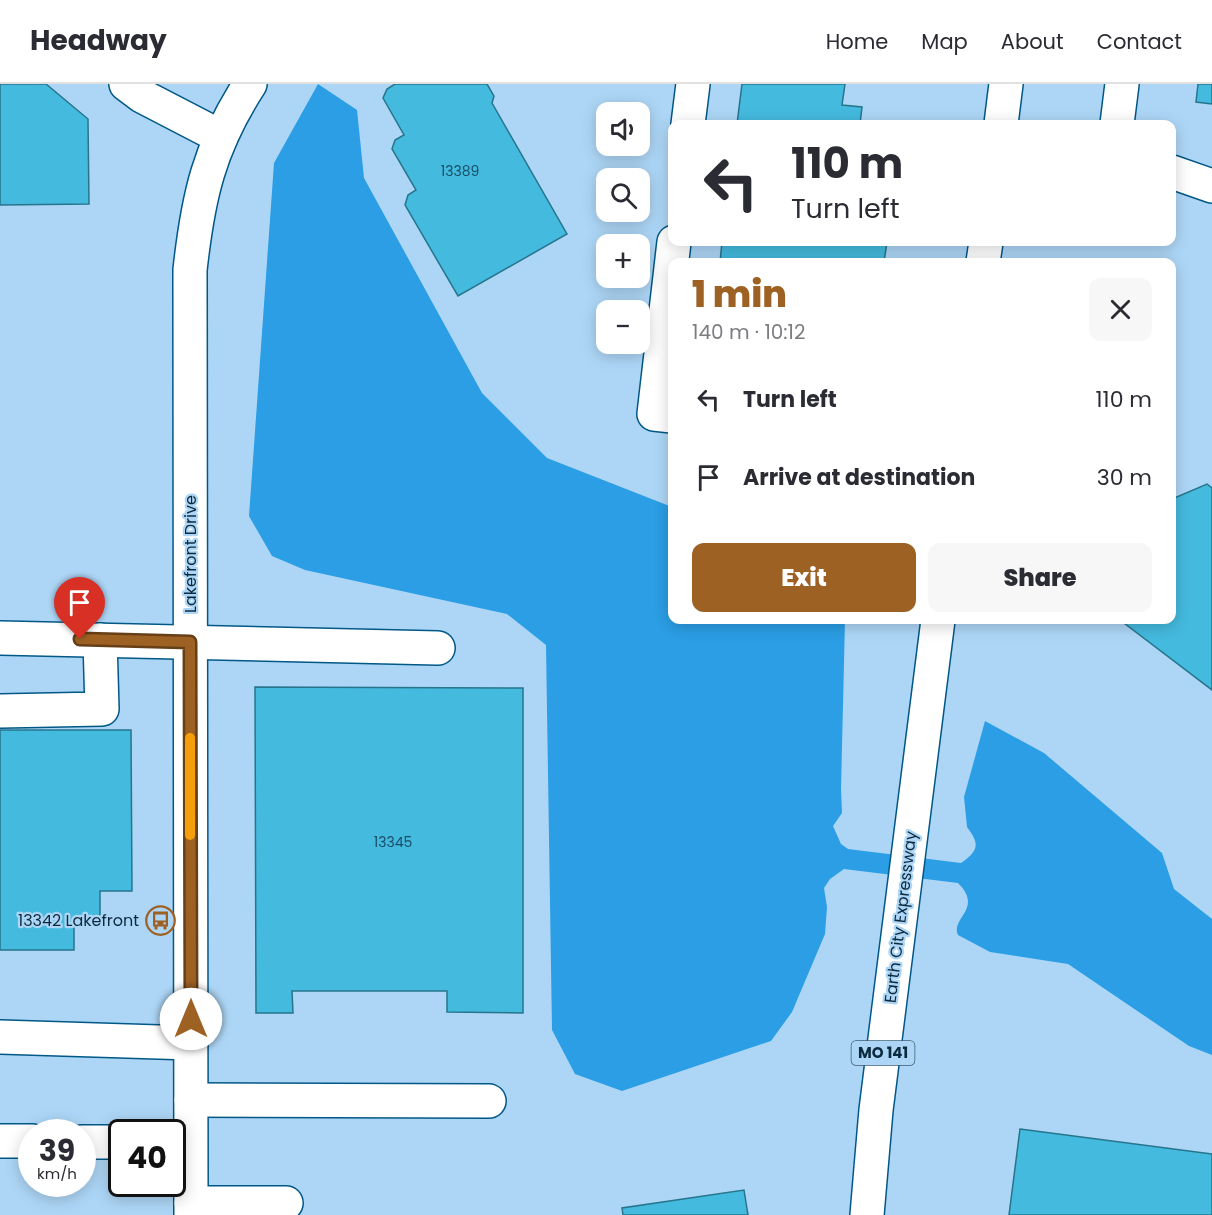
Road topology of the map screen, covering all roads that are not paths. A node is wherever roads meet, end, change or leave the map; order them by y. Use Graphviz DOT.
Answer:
graph roads {
  1 [pos="126,84"];
  2 [pos="250,84"];
  3 [pos="693,84"];
  4 [pos="1006,84"];
  5 [pos="1122,84"];
  6 [pos="688,120"];
  7 [pos="1002,120"];
  8 [pos="1118,120"];
  9 [pos="221,137"];
  10 [pos="1176,173"];
  11 [pos="1212,186"];
  12 [pos="668,294"];
  13 [pos="668,416"];
  14 [pos="937,624"];
  15 [pos="0,638"];
  16 [pos="100,640"];
  17 [pos="190,642"];
  18 [pos="438,648"];
  19 [pos="0,711"];
  20 [pos="0,1037"];
  21 [pos="191,1042"];
  22 [pos="191,1100"];
  23 [pos="489,1101"];
  24 [pos="186,1123"];
  25 [pos="0,1141"];
  26 [pos="18,1141"];
  27 [pos="186,1172"];
  28 [pos="286,1203"];
  29 [pos="191,1209"];
  30 [pos="867,1215"];
  1 -- 9 [label="main road"];
  2 -- 9 [label="main road, Lakefront Drive"];
  3 -- 6 [label="main road"];
  4 -- 7 [label="main road"];
  5 -- 8 [label="main road"];
  9 -- 17 [label="main road, Lakefront Drive"];
  10 -- 11 [label="main road"];
  12 -- 13 [label="main road"];
  14 -- 30 [label="main road, Earth City Expressway / MO 141"];
  15 -- 16 [label="main road"];
  16 -- 17 [label="main road"];
  16 -- 19 [label="main road"];
  17 -- 18 [label="main road"];
  17 -- 21 [label="main road, Lakefront Drive"];
  20 -- 21 [label="main road"];
  21 -- 22 [label="main road, Lakefront Drive"];
  22 -- 23 [label="main road"];
  22 -- 24 [label="main road, Lakefront Drive"];
  25 -- 26 [label="main road"];
  27 -- 29 [label="main road, Lakefront Drive"];
  28 -- 29 [label="main road"];
}
